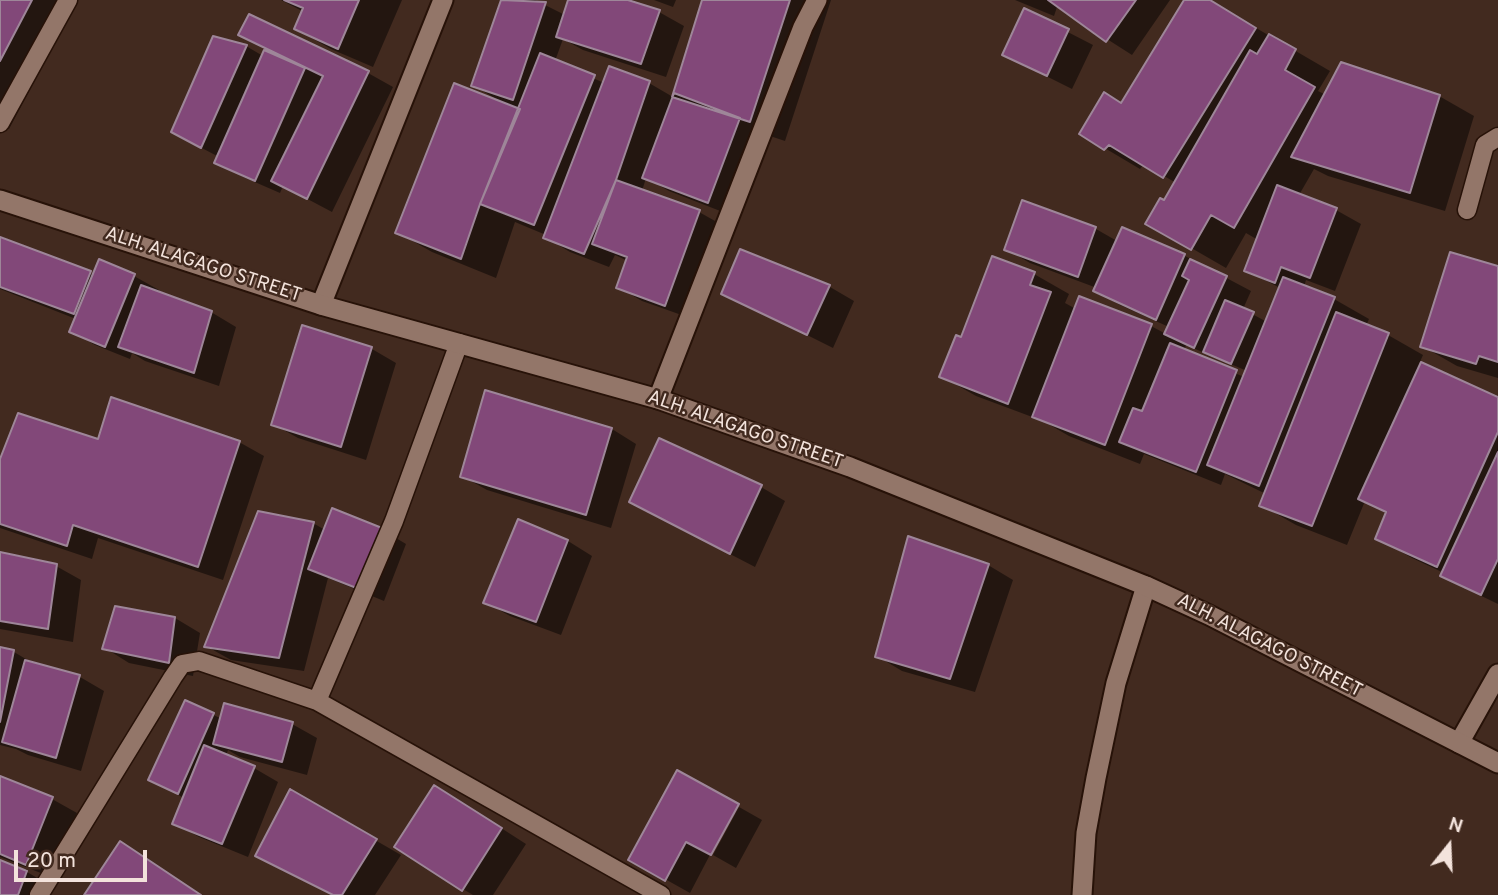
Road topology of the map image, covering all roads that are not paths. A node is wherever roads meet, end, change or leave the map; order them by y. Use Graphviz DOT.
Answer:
graph roads {
  1 [pos="68,0"];
  2 [pos="443,0"];
  3 [pos="817,0"];
  4 [pos="0,122"];
  5 [pos="1498,137"];
  6 [pos="0,200"];
  7 [pos="1467,210"];
  8 [pos="321,305"];
  9 [pos="459,343"];
  10 [pos="658,399"];
  11 [pos="1146,586"];
  12 [pos="1498,674"];
  13 [pos="317,701"];
  14 [pos="1459,743"];
  15 [pos="1498,764"];
  16 [pos="39,895"];
  17 [pos="661,895"];
  18 [pos="1082,895"];
  1 -- 4 [label="lane"];
  2 -- 8 [label="main road"];
  3 -- 10 [label="main road"];
  5 -- 7 [label="lane"];
  6 -- 8 [label="main road, ALH. ALAGAGO STREET"];
  8 -- 9 [label="main road, ALH. ALAGAGO STREET"];
  9 -- 10 [label="main road, ALH. ALAGAGO STREET"];
  9 -- 13 [label="lane"];
  10 -- 11 [label="main road, ALH. ALAGAGO STREET"];
  11 -- 14 [label="main road, ALH. ALAGAGO STREET"];
  11 -- 18 [label="main road"];
  12 -- 14 [label="main road"];
  13 -- 16 [label="lane"];
  13 -- 17 [label="lane"];
  14 -- 15 [label="main road, ALH. ALAGAGO STREET"];
}
